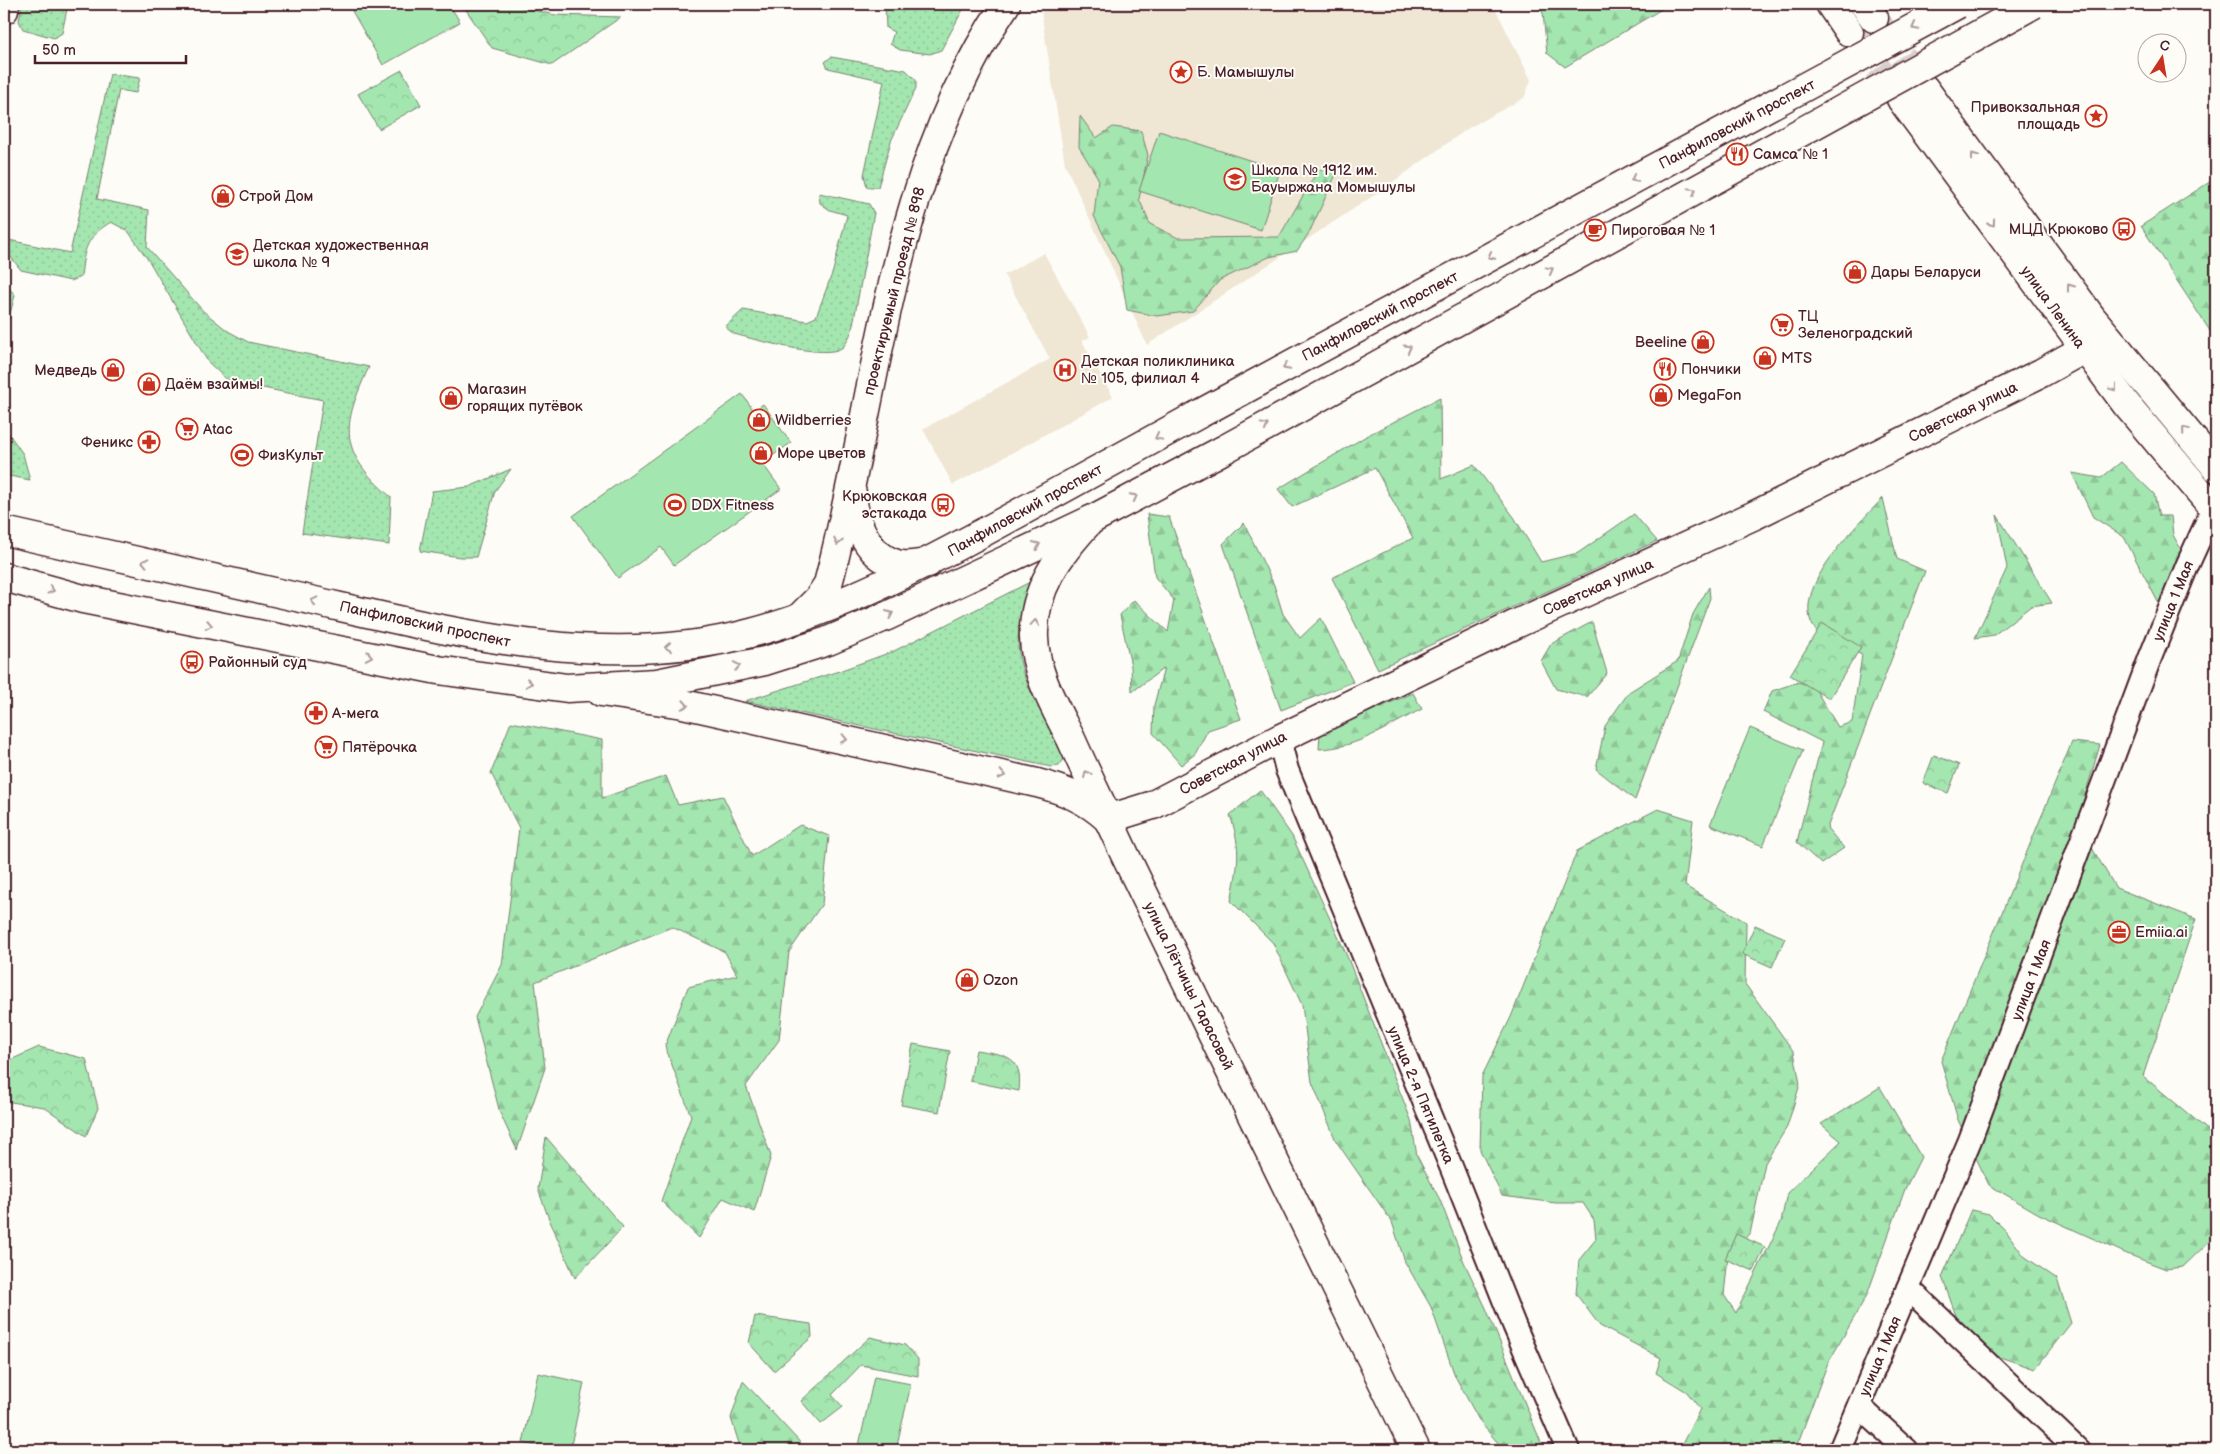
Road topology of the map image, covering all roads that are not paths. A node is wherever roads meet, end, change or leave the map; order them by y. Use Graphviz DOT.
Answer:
graph roads {
  1 [pos="5,4"];
  2 [pos="1006,4"];
  3 [pos="1830,4"];
  4 [pos="1958,4"];
  5 [pos="2034,4"];
  6 [pos="4,10"];
  7 [pos="1849,32"];
  8 [pos="2092,318"];
  9 [pos="2084,349"];
  10 [pos="2216,468"];
  11 [pos="851,477"];
  12 [pos="2215,507"];
  13 [pos="1091,520"];
  14 [pos="4,531"];
  15 [pos="928,563"];
  16 [pos="4,577"];
  17 [pos="799,618"];
  18 [pos="567,688"];
  19 [pos="1279,738"];
  20 [pos="1108,818"];
  21 [pos="1908,1288"];
  22 [pos="1859,1406"];
  23 [pos="1416,1450"];
  24 [pos="1568,1450"];
  25 [pos="1840,1450"];
  26 [pos="1908,1450"];
  27 [pos="2078,1450"];
  1 -- 6 [label="main road"];
  2 -- 11 [label="main road, проектируемый проезд № 898"];
  3 -- 7 [label="main road"];
  4 -- 15 [label="main road, Панфиловский проспект, one-way, bridge"];
  13 -- 5 [label="main road, one-way, bridge"];
  8 -- 9 [label="main road"];
  8 -- 9 [label="main road, улица Ленина, one-way"];
  10 -- 8 [label="main road, улица Ленина, one-way"];
  9 -- 12 [label="main road, улица Ленина, one-way"];
  9 -- 19 [label="main road, Советская улица"];
  11 -- 15 [label="main road, проектируемый проезд № 898"];
  11 -- 17 [label="main road, проектируемый проезд № 898, one-way"];
  12 -- 21 [label="street, улица 1 Мая"];
  18 -- 13 [label="main road, Панфиловский проспект, one-way"];
  20 -- 13 [label="main road, улица Лётчицы Тарасовой, one-way"];
  17 -- 14 [label="main road, Панфиловский проспект, one-way"];
  15 -- 17 [label="main road, Панфиловский проспект"];
  16 -- 18 [label="main road, Панфиловский проспект, one-way"];
  18 -- 20 [label="main road, one-way"];
  19 -- 20 [label="main road, Советская улица"];
  19 -- 24 [label="street, улица 2-я Пятилетка"];
  20 -- 23 [label="main road, улица Лётчицы Тарасовой"];
  21 -- 22 [label="street, улица 1 Мая"];
  21 -- 27 [label="street"];
  22 -- 25 [label="street, улица 1 Мая"];
  22 -- 26 [label="street"];
}
